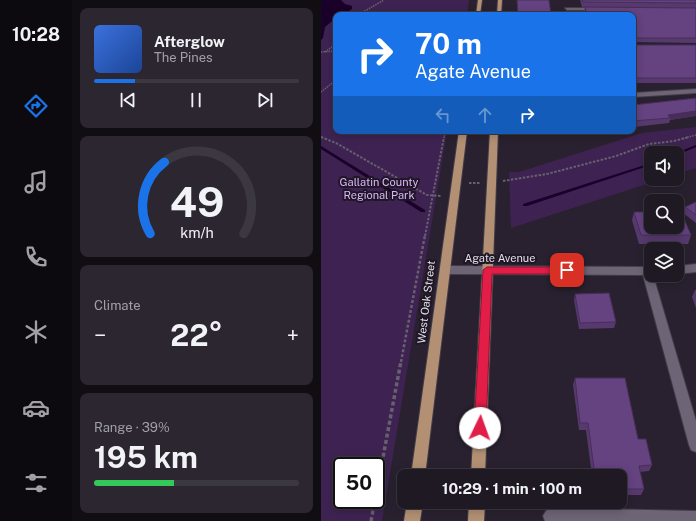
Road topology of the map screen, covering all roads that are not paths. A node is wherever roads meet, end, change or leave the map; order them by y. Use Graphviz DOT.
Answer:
graph roads {
  1 [pos="480,0"];
  2 [pos="500,0"];
  3 [pos="605,9"];
  4 [pos="478,12"];
  5 [pos="499,12"];
  6 [pos="568,12"];
  7 [pos="696,91"];
  8 [pos="636,95"];
  9 [pos="463,134"];
  10 [pos="494,134"];
  11 [pos="696,268"];
  12 [pos="684,269"];
  13 [pos="445,270"];
  14 [pos="487,270"];
  15 [pos="644,271"];
  16 [pos="652,282"];
  17 [pos="696,445"];
  18 [pos="419,469"];
  19 [pos="478,469"];
  20 [pos="414,509"];
  21 [pos="477,509"];
  22 [pos="551,516"];
  23 [pos="696,518"];
  24 [pos="412,521"];
  25 [pos="476,521"];
  1 -- 4 [label="main road"];
  2 -- 5 [label="main road"];
  3 -- 6 [label="street"];
  7 -- 8 [label="street"];
  9 -- 13 [label="main road, West Oak Street"];
  10 -- 14 [label="main road"];
  11 -- 12 [label="street"];
  13 -- 14 [label="street, Agate Avenue"];
  13 -- 18 [label="main road, West Oak Street"];
  14 -- 15 [label="street, Agate Avenue"];
  14 -- 19 [label="main road"];
  16 -- 17 [label="street"];
  20 -- 24 [label="main road"];
  21 -- 25 [label="main road"];
  22 -- 23 [label="street"];
}
